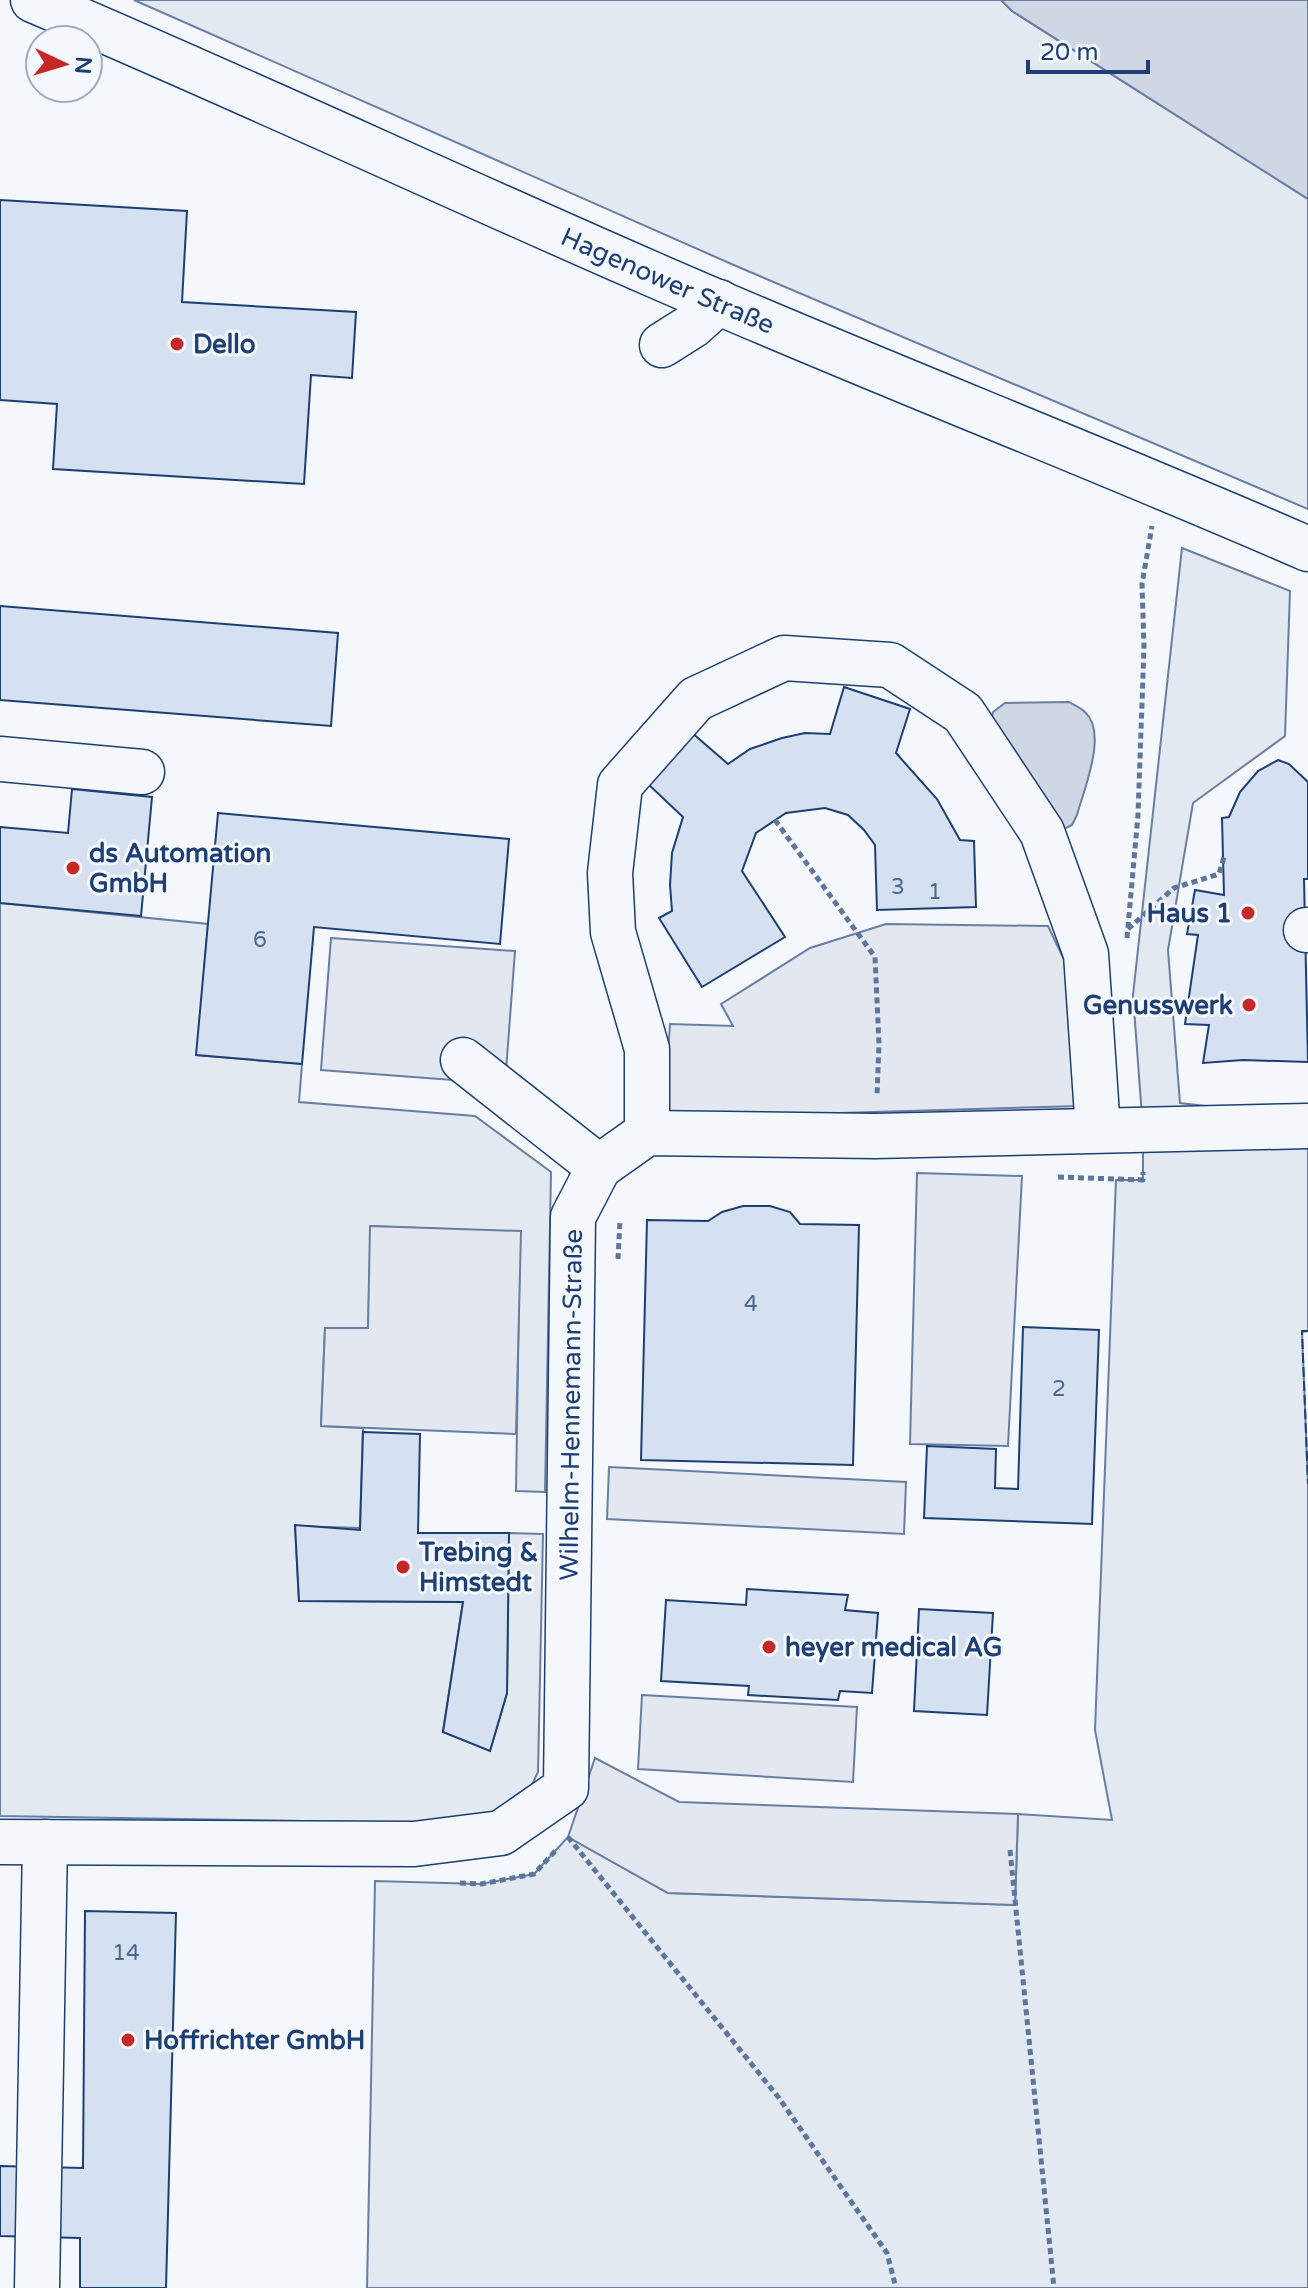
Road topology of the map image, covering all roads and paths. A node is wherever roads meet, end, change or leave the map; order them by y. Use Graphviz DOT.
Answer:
graph roads {
  1 [pos="33,0"];
  2 [pos="719,302"];
  3 [pos="662,345"];
  4 [pos="1153,521"];
  5 [pos="1308,549"];
  6 [pos="0,759"];
  7 [pos="142,772"];
  8 [pos="775,820"];
  9 [pos="1224,857"];
  10 [pos="1127,930"];
  11 [pos="1117,938"];
  12 [pos="1128,943"];
  13 [pos="463,1060"];
  14 [pos="1308,1126"];
  15 [pos="1098,1130"];
  16 [pos="647,1133"];
  17 [pos="875,1136"];
  18 [pos="599,1167"];
  19 [pos="566,1788"];
  20 [pos="0,1842"];
  21 [pos="45,1842"];
  22 [pos="1010,1850"];
  23 [pos="37,2288"];
  24 [pos="896,2288"];
  25 [pos="1054,2288"];
  1 -- 2 [label="street, Hagenower Straße"];
  2 -- 3 [label="street"];
  2 -- 5 [label="street, Hagenower Straße"];
  4 -- 10 [label="path"];
  6 -- 7 [label="street"];
  8 -- 17 [label="path"];
  9 -- 10 [label="path"];
  10 -- 11 [label="path"];
  10 -- 12 [label="path"];
  13 -- 18 [label="street"];
  14 -- 15 [label="street"];
  15 -- 16 [label="street"];
  15 -- 17 [label="street"];
  16 -- 17 [label="street"];
  16 -- 18 [label="street, Wilhelm-Hennemann-Straße"];
  18 -- 19 [label="street, Wilhelm-Hennemann-Straße"];
  19 -- 21 [label="street"];
  19 -- 24 [label="path"];
  20 -- 21 [label="street"];
  21 -- 23 [label="street"];
  22 -- 25 [label="path"];
}
